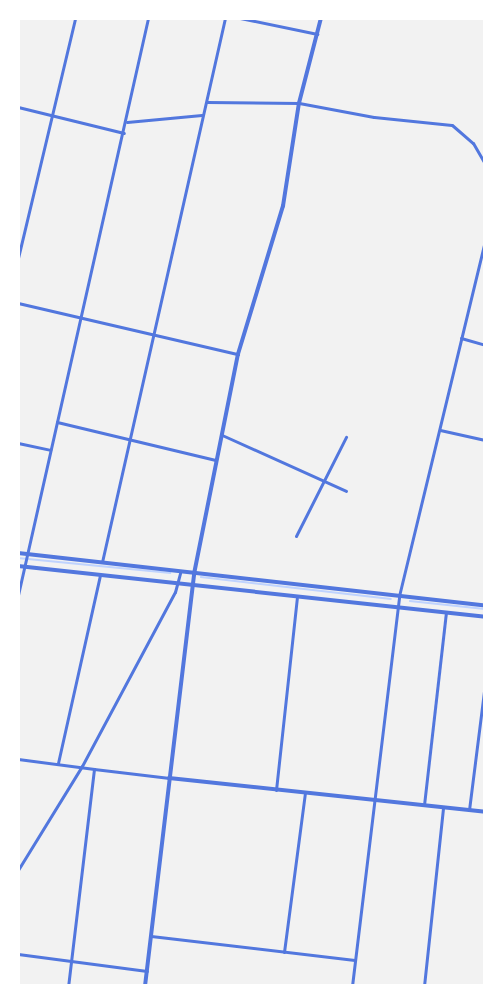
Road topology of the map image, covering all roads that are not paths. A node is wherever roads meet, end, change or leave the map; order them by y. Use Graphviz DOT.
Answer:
graph roads {
  1 [pos="75,18"];
  2 [pos="148,18"];
  3 [pos="225,18"];
  4 [pos="240,18"];
  5 [pos="321,18"];
  6 [pos="317,34"];
  7 [pos="207,102"];
  8 [pos="299,103"];
  9 [pos="18,107"];
  10 [pos="202,115"];
  11 [pos="51,116"];
  12 [pos="127,122"];
  13 [pos="124,133"];
  14 [pos="485,164"];
  15 [pos="18,232"];
  16 [pos="24,234"];
  17 [pos="485,240"];
  18 [pos="18,258"];
  19 [pos="18,303"];
  20 [pos="81,316"];
  21 [pos="152,333"];
  22 [pos="461,338"];
  23 [pos="485,345"];
  24 [pos="238,354"];
  25 [pos="57,422"];
  26 [pos="439,430"];
  27 [pos="222,435"];
  28 [pos="346,437"];
  29 [pos="128,438"];
  30 [pos="485,440"];
  31 [pos="18,443"];
  32 [pos="50,450"];
  33 [pos="215,460"];
  34 [pos="323,481"];
  35 [pos="346,491"];
  36 [pos="296,536"];
  37 [pos="18,553"];
  38 [pos="29,555"];
  39 [pos="102,562"];
  40 [pos="18,566"];
  41 [pos="25,567"];
  42 [pos="180,573"];
  43 [pos="194,574"];
  44 [pos="100,575"];
  45 [pos="178,584"];
  46 [pos="192,586"];
  47 [pos="18,596"];
  48 [pos="297,598"];
  49 [pos="399,598"];
  50 [pos="485,605"];
  51 [pos="398,607"];
  52 [pos="446,613"];
  53 [pos="485,617"];
  54 [pos="485,684"];
  55 [pos="18,759"];
  56 [pos="58,763"];
  57 [pos="82,766"];
  58 [pos="94,769"];
  59 [pos="169,778"];
  60 [pos="276,790"];
  61 [pos="305,793"];
  62 [pos="375,800"];
  63 [pos="424,805"];
  64 [pos="443,807"];
  65 [pos="469,810"];
  66 [pos="485,812"];
  67 [pos="18,870"];
  68 [pos="151,936"];
  69 [pos="284,952"];
  70 [pos="18,954"];
  71 [pos="71,960"];
  72 [pos="355,960"];
  73 [pos="147,971"];
  74 [pos="68,986"];
  75 [pos="145,986"];
  76 [pos="352,986"];
  77 [pos="423,986"];
  1 -- 11 [label="street"];
  2 -- 12 [label="street"];
  3 -- 7 [label="street"];
  4 -- 6 [label="street"];
  5 -- 6 [label="street"];
  6 -- 8 [label="street"];
  7 -- 8 [label="street"];
  7 -- 10 [label="street"];
  8 -- 14 [label="street"];
  8 -- 24 [label="street"];
  9 -- 11 [label="street"];
  10 -- 12 [label="street"];
  10 -- 21 [label="street"];
  11 -- 13 [label="street"];
  11 -- 16 [label="street"];
  12 -- 13 [label="street"];
  13 -- 20 [label="street"];
  15 -- 16 [label="street"];
  16 -- 18 [label="street"];
  17 -- 22 [label="street"];
  19 -- 20 [label="street"];
  20 -- 21 [label="street"];
  20 -- 25 [label="street"];
  21 -- 24 [label="street"];
  21 -- 29 [label="street"];
  22 -- 23 [label="street"];
  22 -- 26 [label="street"];
  24 -- 27 [label="street"];
  25 -- 29 [label="street"];
  25 -- 32 [label="street"];
  26 -- 30 [label="street"];
  26 -- 49 [label="street"];
  27 -- 33 [label="street"];
  27 -- 34 [label="street"];
  28 -- 34 [label="street"];
  29 -- 33 [label="street"];
  29 -- 39 [label="street"];
  31 -- 32 [label="street"];
  32 -- 38 [label="street"];
  33 -- 43 [label="street"];
  34 -- 35 [label="street"];
  34 -- 36 [label="street"];
  37 -- 38 [label="street"];
  38 -- 39 [label="street"];
  38 -- 41 [label="street"];
  39 -- 42 [label="street"];
  40 -- 41 [label="street"];
  41 -- 44 [label="street"];
  41 -- 47 [label="street"];
  42 -- 43 [label="street"];
  42 -- 45 [label="street"];
  43 -- 46 [label="street"];
  43 -- 49 [label="street"];
  44 -- 45 [label="street"];
  44 -- 56 [label="street"];
  45 -- 46 [label="street"];
  45 -- 57 [label="street"];
  46 -- 48 [label="street"];
  46 -- 59 [label="street"];
  48 -- 51 [label="street"];
  48 -- 60 [label="street"];
  49 -- 50 [label="street"];
  49 -- 51 [label="street"];
  51 -- 52 [label="street"];
  51 -- 62 [label="street"];
  52 -- 53 [label="street"];
  52 -- 63 [label="street"];
  54 -- 65 [label="street"];
  55 -- 56 [label="street"];
  56 -- 57 [label="street"];
  57 -- 58 [label="street"];
  57 -- 67 [label="street"];
  58 -- 59 [label="street"];
  58 -- 71 [label="street"];
  59 -- 60 [label="street"];
  59 -- 68 [label="street"];
  60 -- 61 [label="street"];
  61 -- 62 [label="street"];
  61 -- 69 [label="street"];
  62 -- 63 [label="street"];
  62 -- 72 [label="street"];
  63 -- 64 [label="street"];
  64 -- 65 [label="street"];
  64 -- 77 [label="street"];
  65 -- 66 [label="street"];
  68 -- 69 [label="street"];
  68 -- 73 [label="street"];
  69 -- 72 [label="street"];
  70 -- 71 [label="street"];
  71 -- 73 [label="street"];
  71 -- 74 [label="street"];
  72 -- 76 [label="street"];
  73 -- 75 [label="street"];
}
